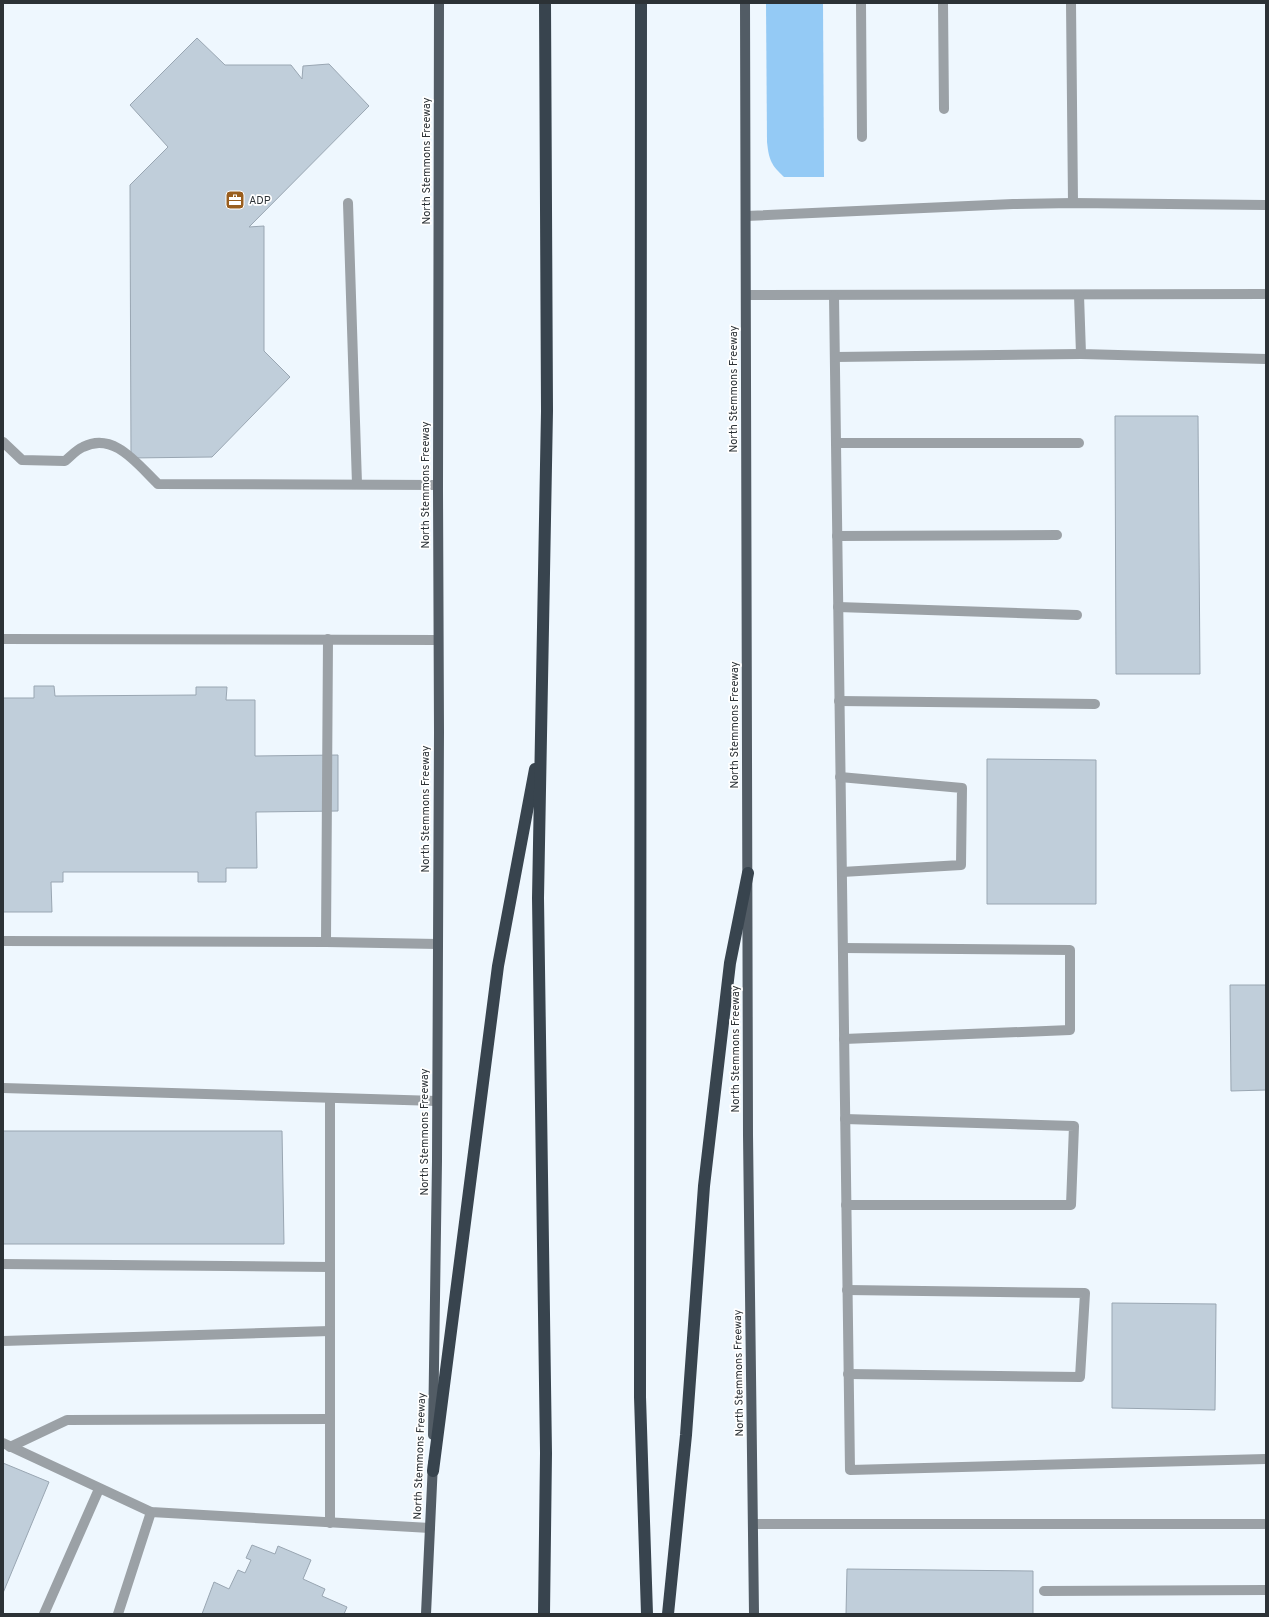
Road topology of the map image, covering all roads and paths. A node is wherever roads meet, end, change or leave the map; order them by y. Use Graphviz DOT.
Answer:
graph roads {
  1 [pos="439,3"];
  2 [pos="641,3"];
  3 [pos="745,3"];
  4 [pos="861,3"];
  5 [pos="943,3"];
  6 [pos="1071,3"];
  7 [pos="545,7"];
  8 [pos="944,109"];
  9 [pos="862,137"];
  10 [pos="1073,202"];
  11 [pos="348,203"];
  12 [pos="1266,205"];
  13 [pos="746,216"];
  14 [pos="1266,294"];
  15 [pos="746,295"];
  16 [pos="1079,295"];
  17 [pos="834,296"];
  18 [pos="1081,354"];
  19 [pos="835,357"];
  20 [pos="1266,359"];
  21 [pos="3,442"];
  22 [pos="836,443"];
  23 [pos="1079,443"];
  24 [pos="357,484"];
  25 [pos="438,485"];
  26 [pos="1057,535"];
  27 [pos="837,536"];
  28 [pos="838,607"];
  29 [pos="1077,615"];
  30 [pos="3,639"];
  31 [pos="328,639"];
  32 [pos="438,640"];
  33 [pos="839,701"];
  34 [pos="1095,704"];
  35 [pos="541,735"];
  36 [pos="840,777"];
  37 [pos="748,872"];
  38 [pos="842,872"];
  39 [pos="3,941"];
  40 [pos="326,942"];
  41 [pos="438,944"];
  42 [pos="843,948"];
  43 [pos="844,1039"];
  44 [pos="3,1088"];
  45 [pos="330,1098"];
  46 [pos="437,1101"];
  47 [pos="845,1119"];
  48 [pos="846,1205"];
  49 [pos="3,1264"];
  50 [pos="330,1267"];
  51 [pos="847,1290"];
  52 [pos="330,1331"];
  53 [pos="3,1341"];
  54 [pos="848,1374"];
  55 [pos="330,1419"];
  56 [pos="7,1445"];
  57 [pos="1266,1459"];
  58 [pos="432,1471"];
  59 [pos="100,1489"];
  60 [pos="151,1512"];
  61 [pos="330,1523"];
  62 [pos="753,1524"];
  63 [pos="1266,1524"];
  64 [pos="430,1528"];
  65 [pos="1266,1590"];
  66 [pos="1044,1591"];
  67 [pos="44,1614"];
  68 [pos="118,1614"];
  69 [pos="426,1614"];
  70 [pos="544,1614"];
  71 [pos="647,1614"];
  72 [pos="668,1614"];
  73 [pos="754,1614"];
  1 -- 25 [label="main road, North Stemmons Freeway"];
  2 -- 71 [label="highway"];
  3 -- 13 [label="main road, North Stemmons Freeway"];
  4 -- 9 [label="lane"];
  5 -- 8 [label="lane"];
  6 -- 10 [label="lane"];
  7 -- 35 [label="highway"];
  10 -- 12 [label="lane"];
  10 -- 13 [label="lane"];
  11 -- 24 [label="lane"];
  13 -- 15 [label="main road, North Stemmons Freeway"];
  14 -- 16 [label="lane"];
  15 -- 17 [label="lane"];
  15 -- 37 [label="main road, North Stemmons Freeway"];
  16 -- 17 [label="lane"];
  16 -- 18 [label="lane"];
  17 -- 19 [label="lane"];
  18 -- 19 [label="lane"];
  18 -- 20 [label="lane"];
  19 -- 22 [label="lane"];
  21 -- 24 [label="lane"];
  22 -- 23 [label="lane"];
  22 -- 27 [label="lane"];
  24 -- 25 [label="lane"];
  25 -- 32 [label="main road, North Stemmons Freeway"];
  26 -- 27 [label="lane"];
  27 -- 28 [label="lane"];
  28 -- 29 [label="lane"];
  28 -- 33 [label="lane"];
  30 -- 31 [label="lane"];
  31 -- 32 [label="lane"];
  31 -- 40 [label="lane"];
  32 -- 41 [label="main road, North Stemmons Freeway"];
  33 -- 34 [label="lane"];
  33 -- 36 [label="lane"];
  35 -- 58 [label="highway"];
  35 -- 70 [label="highway"];
  36 -- 38 [label="lane"];
  36 -- 38 [label="lane"];
  37 -- 62 [label="main road, North Stemmons Freeway"];
  37 -- 72 [label="highway"];
  38 -- 42 [label="lane"];
  39 -- 40 [label="lane"];
  40 -- 41 [label="lane"];
  41 -- 46 [label="main road, North Stemmons Freeway"];
  42 -- 43 [label="lane"];
  42 -- 43 [label="lane"];
  43 -- 47 [label="lane"];
  44 -- 45 [label="lane"];
  45 -- 46 [label="lane"];
  45 -- 50 [label="lane"];
  46 -- 58 [label="main road, North Stemmons Freeway"];
  47 -- 48 [label="lane"];
  47 -- 48 [label="lane"];
  48 -- 51 [label="lane"];
  49 -- 50 [label="lane"];
  50 -- 52 [label="lane"];
  51 -- 54 [label="lane"];
  51 -- 54 [label="lane"];
  52 -- 53 [label="lane"];
  52 -- 55 [label="lane"];
  54 -- 57 [label="lane"];
  55 -- 56 [label="lane"];
  55 -- 61 [label="lane"];
  56 -- 59 [label="lane"];
  58 -- 64 [label="main road, North Stemmons Freeway"];
  59 -- 60 [label="lane"];
  59 -- 67 [label="lane"];
  60 -- 61 [label="lane"];
  60 -- 68 [label="lane"];
  61 -- 64 [label="lane"];
  62 -- 63 [label="lane"];
  62 -- 73 [label="main road, North Stemmons Freeway"];
  64 -- 69 [label="main road, North Stemmons Freeway"];
  65 -- 66 [label="lane"];
}
